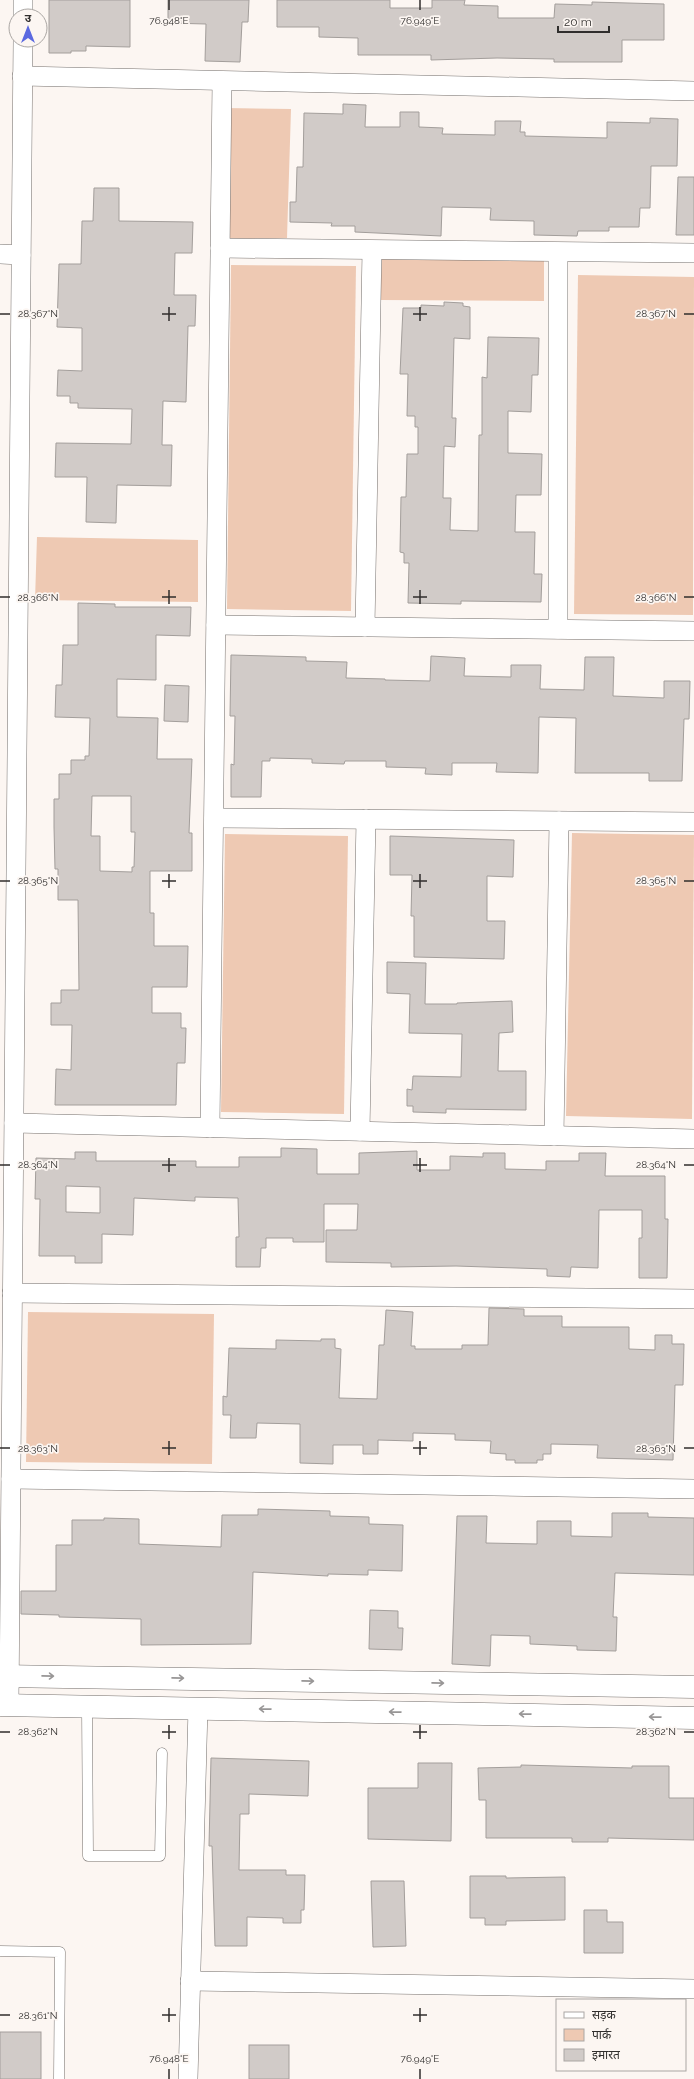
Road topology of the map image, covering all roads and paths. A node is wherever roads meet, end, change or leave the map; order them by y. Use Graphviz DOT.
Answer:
graph roads {
  1 [pos="22,48"];
  2 [pos="22,76"];
  3 [pos="222,81"];
  4 [pos="694,91"];
  5 [pos="220,248"];
  6 [pos="372,250"];
  7 [pos="558,252"];
  8 [pos="694,253"];
  9 [pos="0,254"];
  10 [pos="21,255"];
  11 [pos="216,625"];
  12 [pos="365,627"];
  13 [pos="558,629"];
  14 [pos="694,631"];
  15 [pos="8,801"];
  16 [pos="214,818"];
  17 [pos="366,820"];
  18 [pos="559,821"];
  19 [pos="694,822"];
  20 [pos="14,1123"];
  21 [pos="210,1128"];
  22 [pos="360,1131"];
  23 [pos="554,1136"];
  24 [pos="694,1139"];
  25 [pos="12,1293"];
  26 [pos="694,1299"];
  27 [pos="11,1479"];
  28 [pos="694,1488"];
  29 [pos="5,1676"];
  30 [pos="694,1687"];
  31 [pos="5,1705"];
  32 [pos="87,1706"];
  33 [pos="198,1708"];
  34 [pos="694,1718"];
  35 [pos="162,1753"];
  36 [pos="0,1951"];
  37 [pos="190,1981"];
  38 [pos="694,1989"];
  39 [pos="59,2079"];
  40 [pos="188,2079"];
  1 -- 2 [label="street"];
  2 -- 3 [label="street"];
  2 -- 10 [label="street"];
  3 -- 4 [label="street"];
  3 -- 5 [label="street"];
  5 -- 6 [label="street"];
  5 -- 11 [label="street"];
  6 -- 7 [label="street"];
  6 -- 12 [label="street"];
  7 -- 8 [label="street"];
  7 -- 13 [label="street"];
  9 -- 10 [label="street"];
  10 -- 15 [label="street"];
  11 -- 12 [label="street"];
  11 -- 16 [label="street"];
  12 -- 13 [label="street"];
  13 -- 14 [label="street"];
  15 -- 20 [label="street"];
  16 -- 17 [label="street"];
  16 -- 21 [label="street"];
  17 -- 18 [label="street"];
  17 -- 22 [label="street"];
  18 -- 19 [label="street"];
  18 -- 23 [label="street"];
  20 -- 21 [label="street"];
  20 -- 25 [label="street"];
  21 -- 22 [label="street"];
  22 -- 23 [label="street"];
  23 -- 24 [label="street"];
  25 -- 26 [label="street"];
  25 -- 27 [label="street"];
  27 -- 28 [label="street"];
  27 -- 29 [label="street"];
  29 -- 30 [label="street, one-way"];
  29 -- 31 [label="street"];
  31 -- 32 [label="street"];
  32 -- 33 [label="street"];
  32 -- 35 [label="lane"];
  34 -- 33 [label="street, one-way"];
  33 -- 37 [label="street"];
  36 -- 39 [label="lane"];
  37 -- 38 [label="street"];
  37 -- 40 [label="street"];
}
